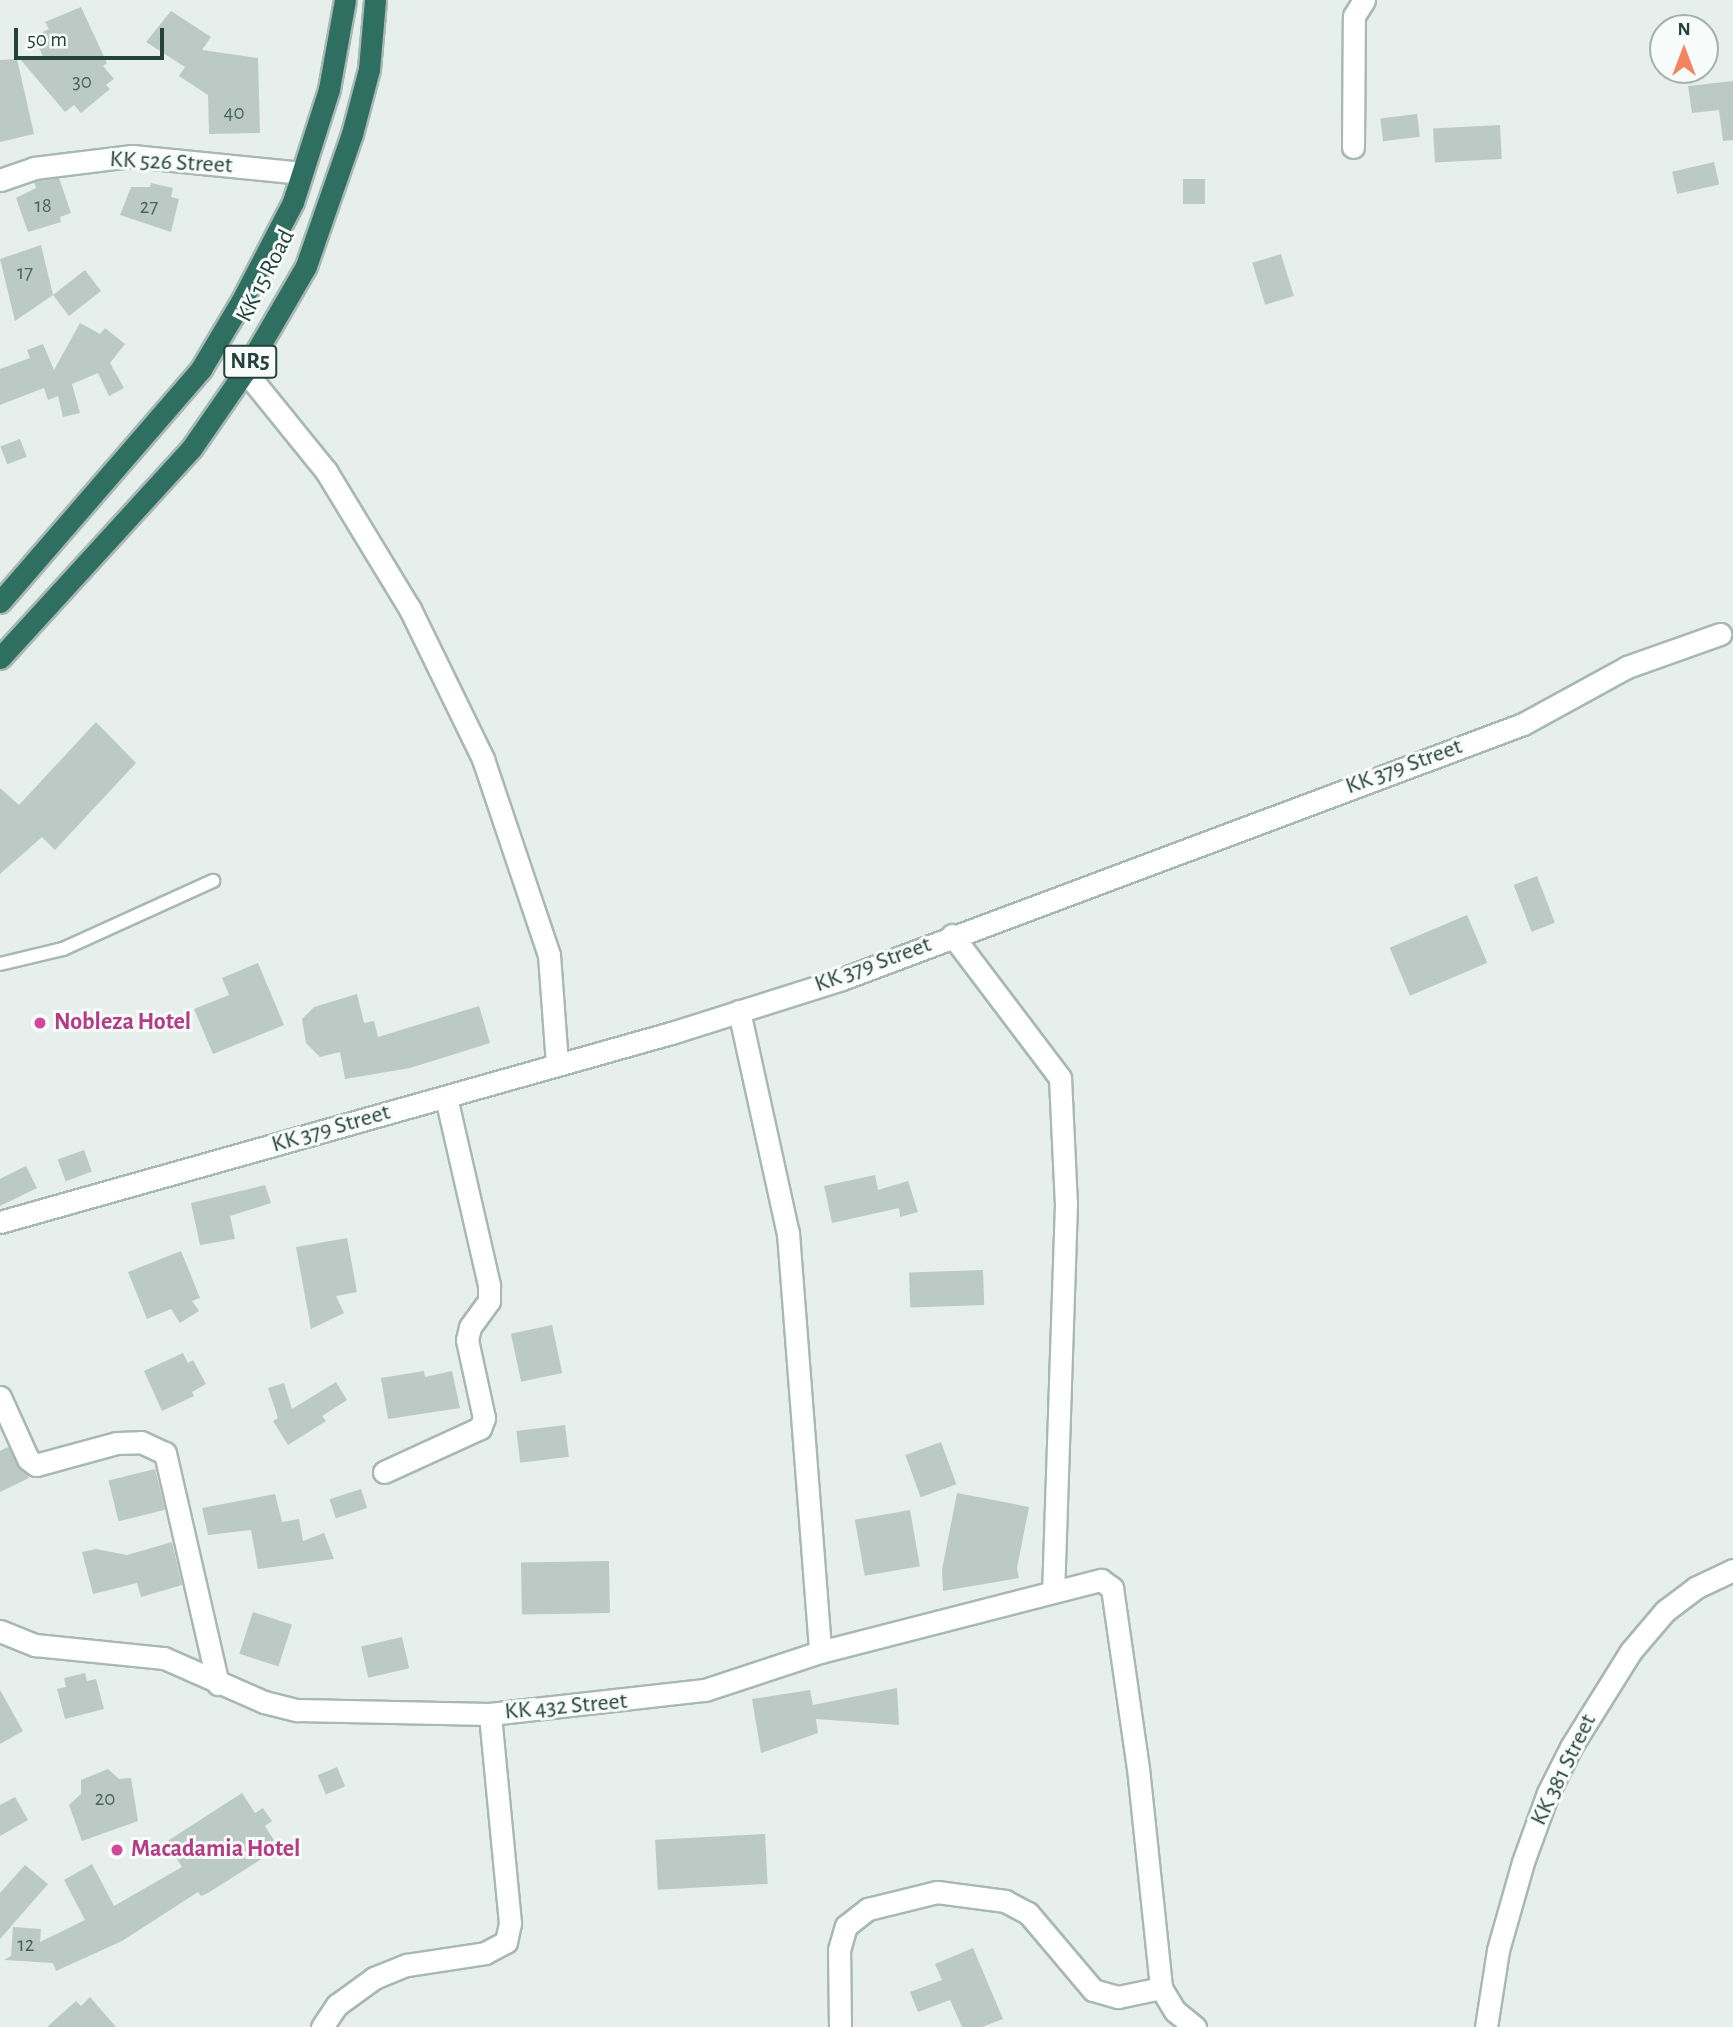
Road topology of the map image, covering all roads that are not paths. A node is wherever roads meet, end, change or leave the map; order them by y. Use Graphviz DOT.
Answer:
graph roads {
  1 [pos="345,0"];
  2 [pos="374,0"];
  3 [pos="1364,0"];
  4 [pos="1353,147"];
  5 [pos="302,173"];
  6 [pos="0,180"];
  7 [pos="245,371"];
  8 [pos="0,602"];
  9 [pos="1720,634"];
  10 [pos="0,658"];
  11 [pos="213,881"];
  12 [pos="952,935"];
  13 [pos="0,964"];
  14 [pos="739,1011"];
  15 [pos="557,1064"];
  16 [pos="446,1097"];
  17 [pos="0,1222"];
  18 [pos="0,1397"];
  19 [pos="384,1472"];
  20 [pos="1733,1570"];
  21 [pos="1053,1590"];
  22 [pos="0,1630"];
  23 [pos="820,1652"];
  24 [pos="218,1684"];
  25 [pos="490,1714"];
  26 [pos="1161,1988"];
  27 [pos="322,2027"];
  28 [pos="840,2027"];
  29 [pos="1195,2027"];
  30 [pos="1486,2027"];
  1 -- 5 [label="highway, KK 15 Road / NR5"];
  2 -- 7 [label="highway, KK 15 Road / NR5"];
  3 -- 4 [label="street"];
  5 -- 6 [label="street, KK 526 Street"];
  5 -- 8 [label="highway, KK 15 Road / NR5"];
  7 -- 10 [label="highway, KK 15 Road / NR5"];
  7 -- 15 [label="street"];
  9 -- 12 [label="street, KK 379 Street"];
  11 -- 13 [label="lane"];
  12 -- 14 [label="street, KK 379 Street"];
  12 -- 21 [label="street"];
  14 -- 15 [label="street, KK 379 Street"];
  14 -- 23 [label="street"];
  15 -- 16 [label="street, KK 379 Street"];
  16 -- 17 [label="street, KK 379 Street"];
  16 -- 19 [label="street"];
  18 -- 24 [label="street"];
  20 -- 30 [label="street, KK 381 Street"];
  21 -- 23 [label="street, KK 432 Street"];
  21 -- 26 [label="street, KK 432 Street"];
  22 -- 24 [label="street, KK 432 Street"];
  23 -- 25 [label="street, KK 432 Street"];
  24 -- 25 [label="street, KK 432 Street"];
  25 -- 27 [label="street"];
  26 -- 28 [label="street"];
  26 -- 29 [label="street"];
}
